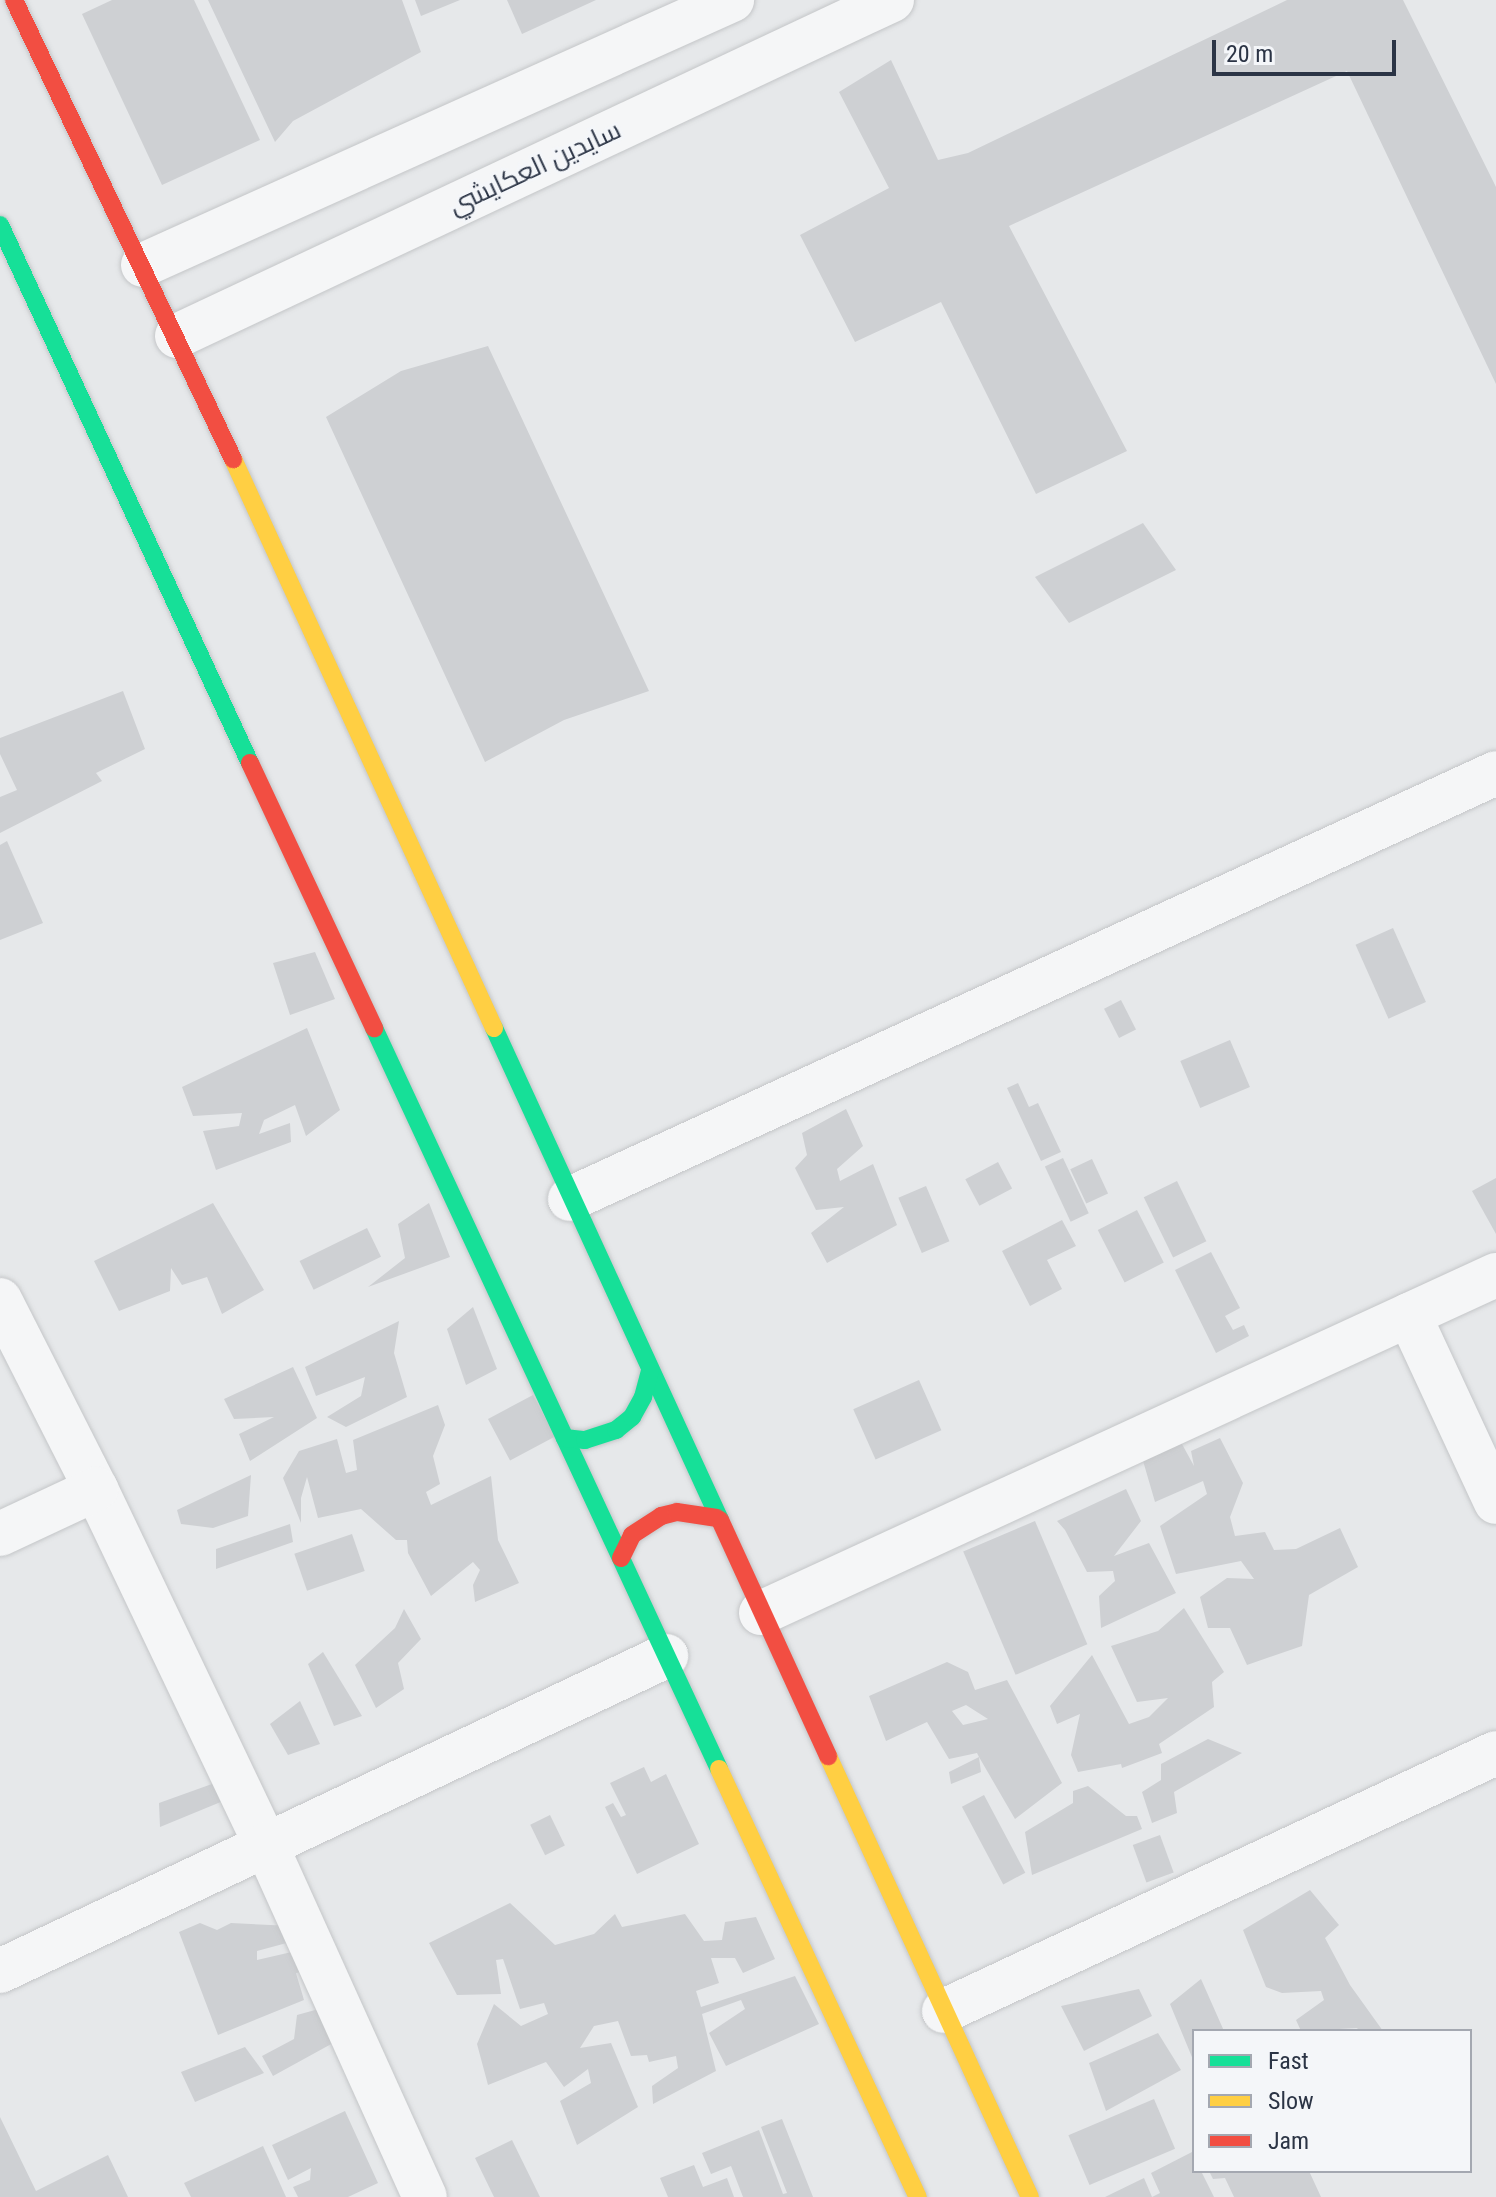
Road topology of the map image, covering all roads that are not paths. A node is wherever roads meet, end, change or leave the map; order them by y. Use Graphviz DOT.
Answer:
graph roads {
  1 [pos="14,0"];
  2 [pos="732,0"];
  3 [pos="892,0"];
  4 [pos="0,225"];
  5 [pos="143,265"];
  6 [pos="9,266"];
  7 [pos="177,336"];
  8 [pos="1496,773"];
  9 [pos="570,1199"];
  10 [pos="1496,1275"];
  11 [pos="0,1300"];
  12 [pos="1409,1315"];
  13 [pos="650,1371"];
  14 [pos="565,1438"];
  15 [pos="96,1489"];
  16 [pos="1496,1502"];
  17 [pos="717,1518"];
  18 [pos="0,1534"];
  19 [pos="621,1558"];
  20 [pos="761,1613"];
  21 [pos="666,1656"];
  22 [pos="1496,1753"];
  23 [pos="266,1845"];
  24 [pos="0,1971"];
  25 [pos="944,2011"];
  26 [pos="425,2197"];
  27 [pos="918,2197"];
  28 [pos="1030,2197"];
  1 -- 5 [label="street"];
  2 -- 5 [label="street"];
  3 -- 7 [label="street, سايدين العكايشي"];
  4 -- 6 [label="street"];
  5 -- 7 [label="street"];
  6 -- 14 [label="street"];
  7 -- 9 [label="street"];
  8 -- 9 [label="street"];
  9 -- 13 [label="street"];
  10 -- 12 [label="street"];
  11 -- 15 [label="street"];
  12 -- 16 [label="street"];
  12 -- 20 [label="street"];
  13 -- 14 [label="street"];
  13 -- 17 [label="street"];
  14 -- 19 [label="street"];
  15 -- 18 [label="street"];
  15 -- 23 [label="street"];
  17 -- 19 [label="street"];
  17 -- 20 [label="street"];
  19 -- 21 [label="street"];
  20 -- 25 [label="street"];
  21 -- 23 [label="street"];
  21 -- 27 [label="street"];
  22 -- 25 [label="street"];
  23 -- 24 [label="street"];
  23 -- 26 [label="street"];
  25 -- 28 [label="street"];
}
